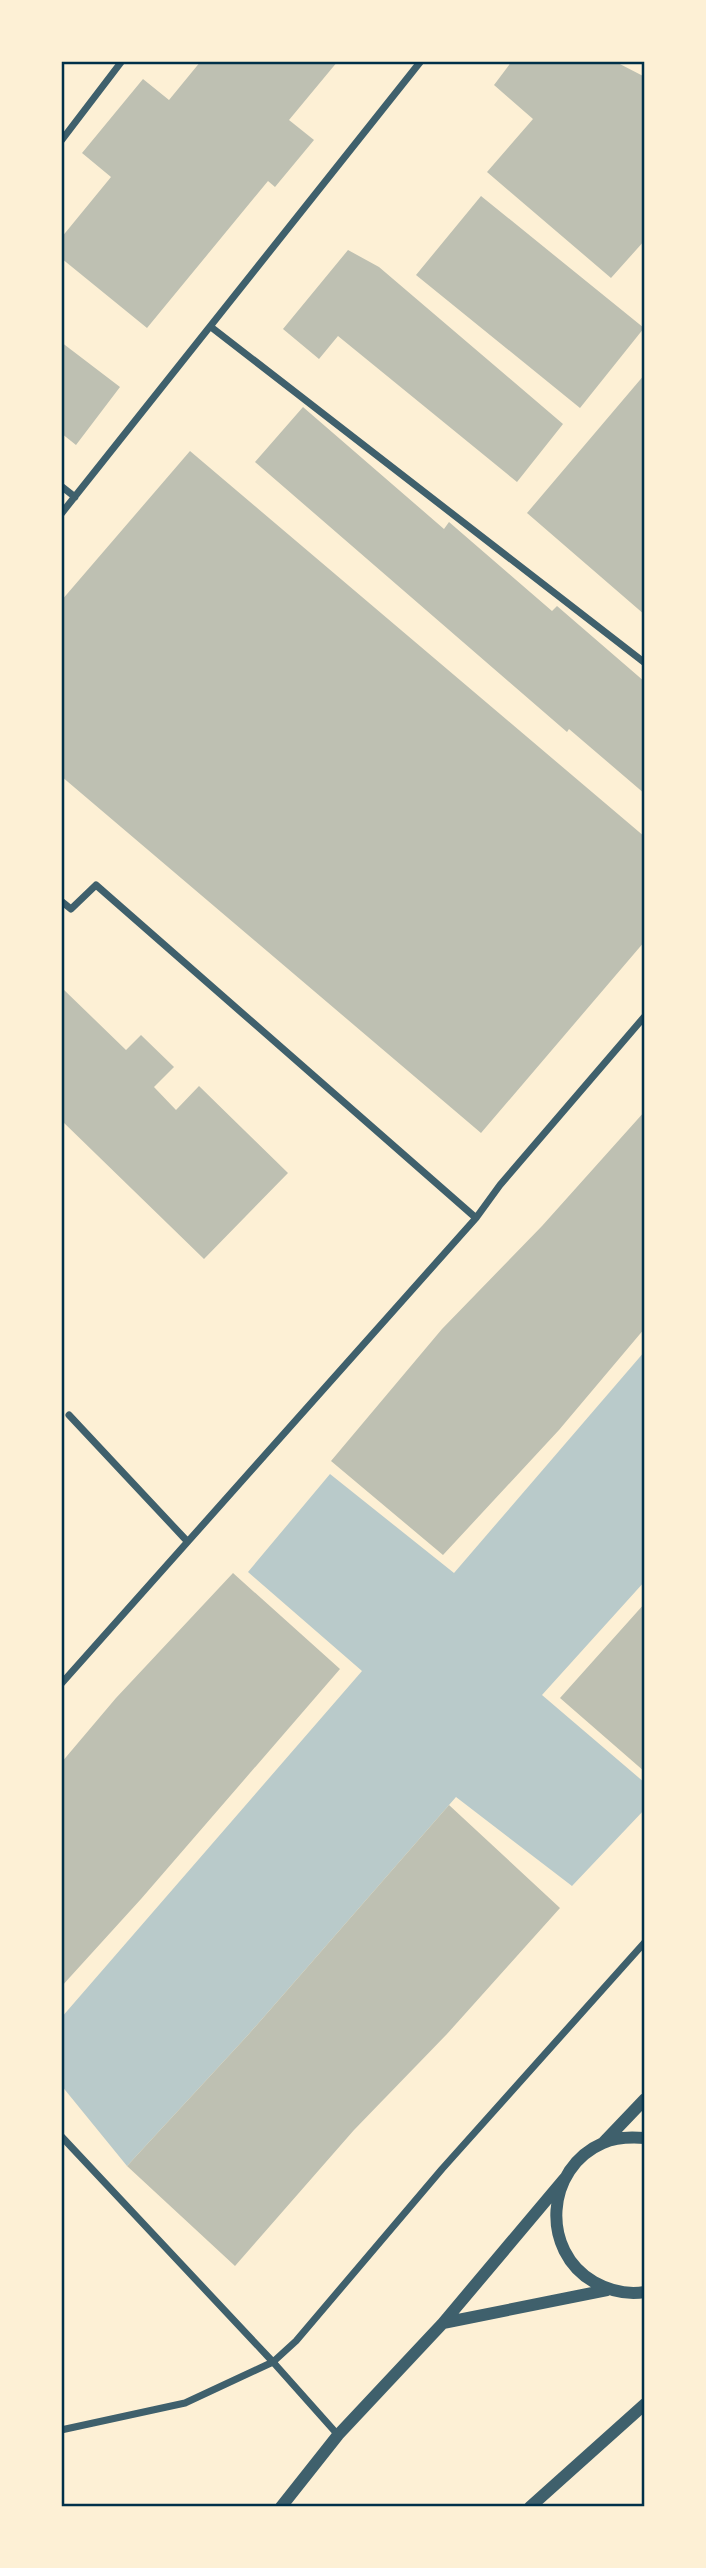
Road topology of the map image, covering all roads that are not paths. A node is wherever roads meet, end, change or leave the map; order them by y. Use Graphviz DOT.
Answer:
graph roads {
  1 [pos="122,61"];
  2 [pos="421,61"];
  3 [pos="61,141"];
  4 [pos="211,327"];
  5 [pos="61,486"];
  6 [pos="75,497"];
  7 [pos="61,514"];
  8 [pos="645,663"];
  9 [pos="61,901"];
  10 [pos="645,1016"];
  11 [pos="476,1218"];
  12 [pos="69,1415"];
  13 [pos="187,1541"];
  14 [pos="61,1684"];
  15 [pos="645,1942"];
  16 [pos="645,2099"];
  17 [pos="61,2136"];
  18 [pos="645,2138"];
  19 [pos="602,2144"];
  20 [pos="565,2178"];
  21 [pos="607,2290"];
  22 [pos="645,2292"];
  23 [pos="443,2323"];
  24 [pos="273,2362"];
  25 [pos="645,2404"];
  26 [pos="61,2430"];
  27 [pos="338,2435"];
  28 [pos="281,2507"];
  29 [pos="530,2507"];
  1 -- 3 [label="street"];
  2 -- 4 [label="street"];
  4 -- 6 [label="street"];
  4 -- 8 [label="street"];
  5 -- 6 [label="street"];
  6 -- 7 [label="street"];
  9 -- 11 [label="street"];
  10 -- 11 [label="street"];
  11 -- 13 [label="street"];
  12 -- 13 [label="street"];
  13 -- 14 [label="street"];
  15 -- 24 [label="street"];
  16 -- 19 [label="street"];
  17 -- 24 [label="street"];
  18 -- 19 [label="street"];
  19 -- 20 [label="street"];
  20 -- 21 [label="street"];
  20 -- 23 [label="street"];
  21 -- 22 [label="street"];
  21 -- 23 [label="street"];
  23 -- 27 [label="street"];
  24 -- 26 [label="street"];
  24 -- 27 [label="street"];
  25 -- 29 [label="street"];
  27 -- 28 [label="street"];
}
